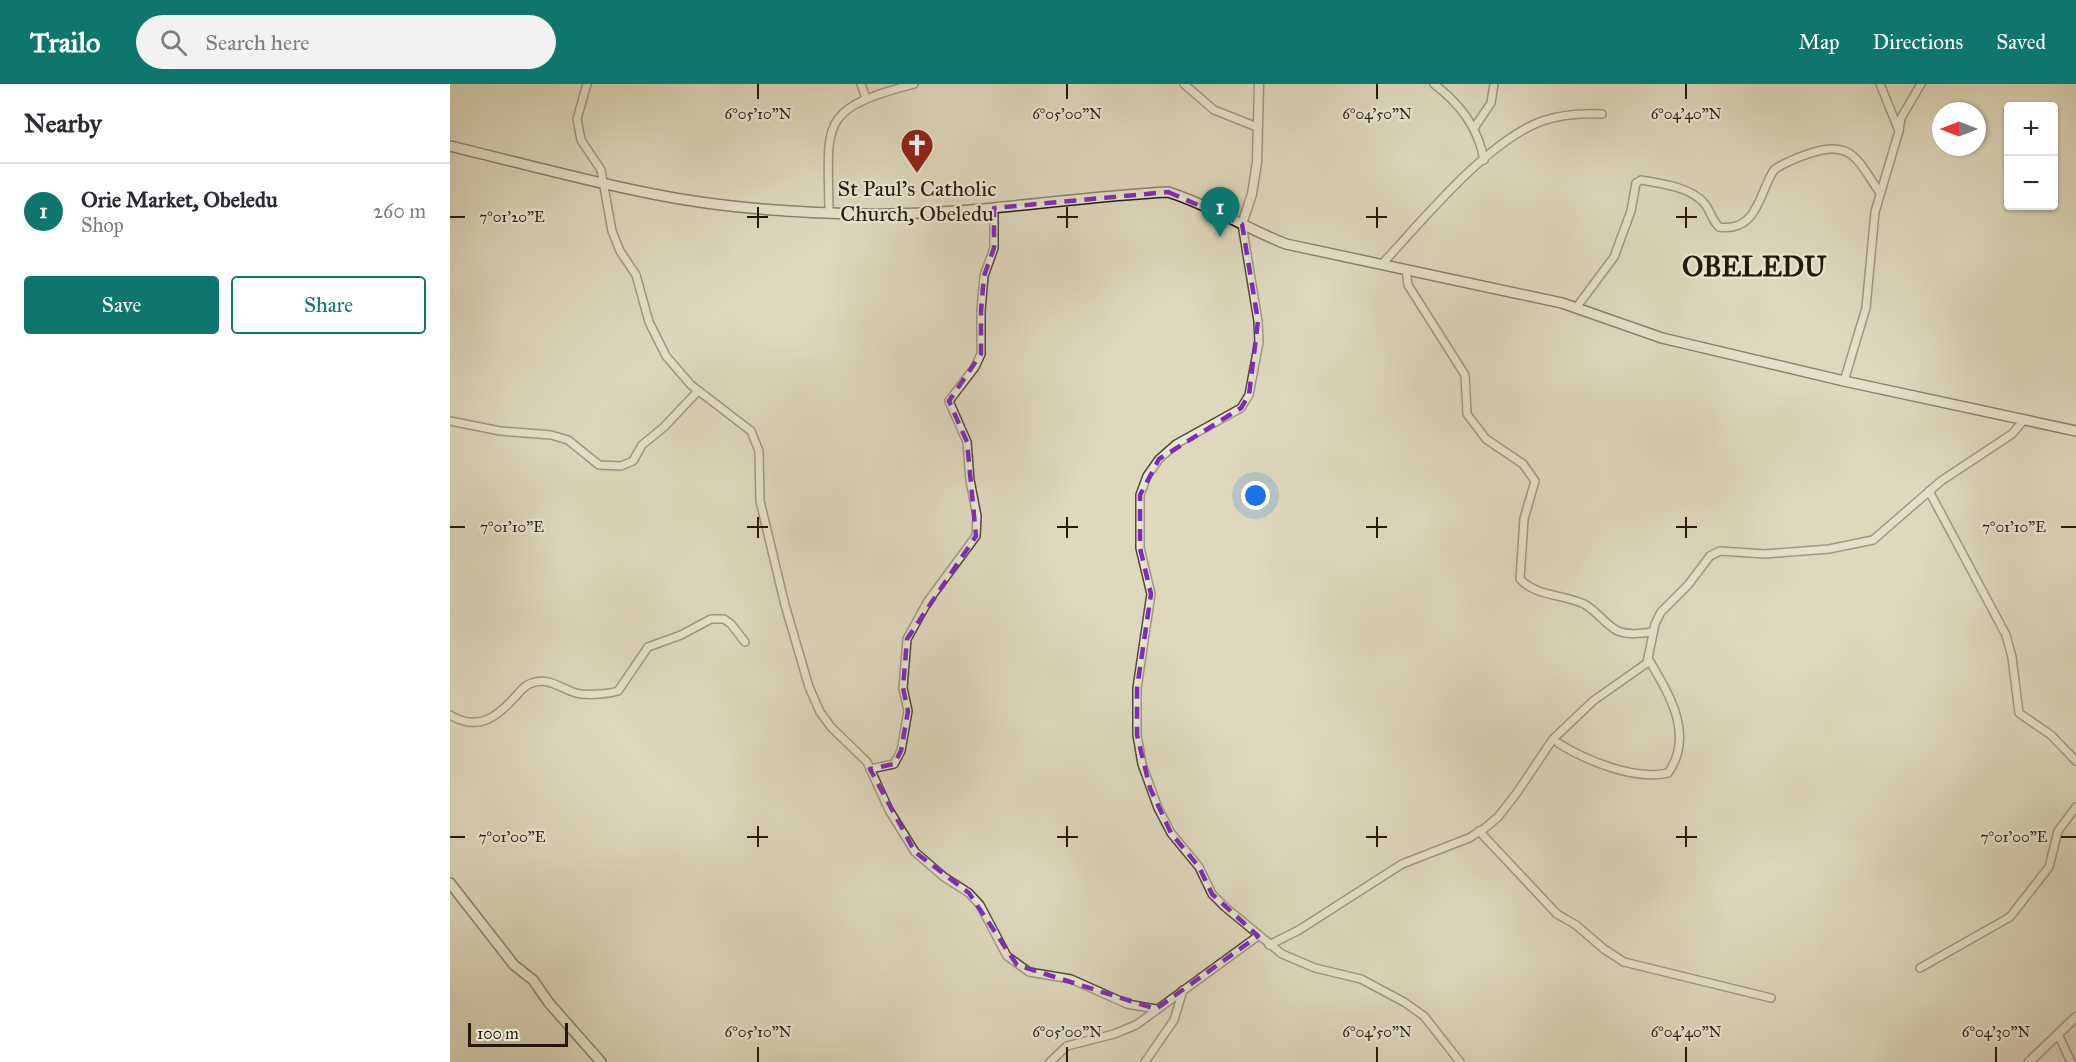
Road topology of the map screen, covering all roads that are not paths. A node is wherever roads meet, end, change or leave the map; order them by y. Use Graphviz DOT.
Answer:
graph roads {
  1 [pos="588,84"];
  2 [pos="861,84"];
  3 [pos="914,84"];
  4 [pos="1184,84"];
  5 [pos="1259,84"];
  6 [pos="1434,84"];
  7 [pos="1494,84"];
  8 [pos="1880,84"];
  9 [pos="1921,84"];
  10 [pos="866,98"];
  11 [pos="1602,114"];
  12 [pos="1257,127"];
  13 [pos="1474,128"];
  14 [pos="1899,131"];
  15 [pos="450,146"];
  16 [pos="1484,160"];
  17 [pos="605,183"];
  18 [pos="1880,193"];
  19 [pos="994,208"];
  20 [pos="829,212"];
  21 [pos="1242,224"];
  22 [pos="1382,264"];
  23 [pos="1406,269"];
  24 [pos="1576,308"];
  25 [pos="1844,381"];
  26 [pos="698,391"];
  27 [pos="2025,420"];
  28 [pos="450,421"];
  29 [pos="2076,431"];
  30 [pos="1929,491"];
  31 [pos="1653,632"];
  32 [pos="745,642"];
  33 [pos="1649,660"];
  34 [pos="450,715"];
  35 [pos="1558,744"];
  36 [pos="2076,761"];
  37 [pos="870,769"];
  38 [pos="2076,807"];
  39 [pos="1479,831"];
  40 [pos="450,883"];
  41 [pos="1258,936"];
  42 [pos="1269,945"];
  43 [pos="1920,968"];
  44 [pos="1183,990"];
  45 [pos="1771,998"];
  46 [pos="1156,1009"];
  47 [pos="2076,1017"];
  48 [pos="2058,1034"];
  49 [pos="601,1062"];
  50 [pos="1050,1062"];
  51 [pos="1145,1062"];
  52 [pos="1460,1062"];
  53 [pos="2029,1062"];
  54 [pos="2071,1062"];
  1 -- 17 [label="street"];
  2 -- 10 [label="street"];
  3 -- 10 [label="street"];
  4 -- 12 [label="street"];
  5 -- 12 [label="street"];
  6 -- 13 [label="street"];
  7 -- 13 [label="street"];
  8 -- 14 [label="street"];
  9 -- 14 [label="street"];
  10 -- 20 [label="street"];
  11 -- 16 [label="street"];
  12 -- 21 [label="street"];
  13 -- 16 [label="street"];
  14 -- 18 [label="street"];
  15 -- 17 [label="main road"];
  16 -- 22 [label="street"];
  17 -- 20 [label="main road"];
  17 -- 26 [label="street"];
  18 -- 24 [label="street"];
  18 -- 25 [label="street"];
  19 -- 20 [label="main road"];
  19 -- 21 [label="main road"];
  19 -- 37 [label="street"];
  21 -- 22 [label="main road"];
  21 -- 41 [label="street"];
  22 -- 23 [label="main road"];
  23 -- 24 [label="main road"];
  23 -- 31 [label="street"];
  24 -- 25 [label="main road"];
  25 -- 27 [label="main road"];
  26 -- 28 [label="street"];
  26 -- 37 [label="street"];
  27 -- 29 [label="main road"];
  27 -- 30 [label="street"];
  30 -- 31 [label="street"];
  30 -- 36 [label="street"];
  31 -- 33 [label="street"];
  32 -- 34 [label="street"];
  33 -- 35 [label="street"];
  33 -- 39 [label="street"];
  37 -- 46 [label="street"];
  38 -- 43 [label="street"];
  39 -- 42 [label="street"];
  39 -- 45 [label="street"];
  40 -- 49 [label="main road"];
  41 -- 42 [label="street"];
  41 -- 44 [label="street"];
  42 -- 52 [label="street"];
  44 -- 46 [label="street"];
  44 -- 51 [label="street"];
  46 -- 50 [label="street"];
  47 -- 48 [label="street"];
  48 -- 53 [label="street"];
  48 -- 54 [label="street"];
}
